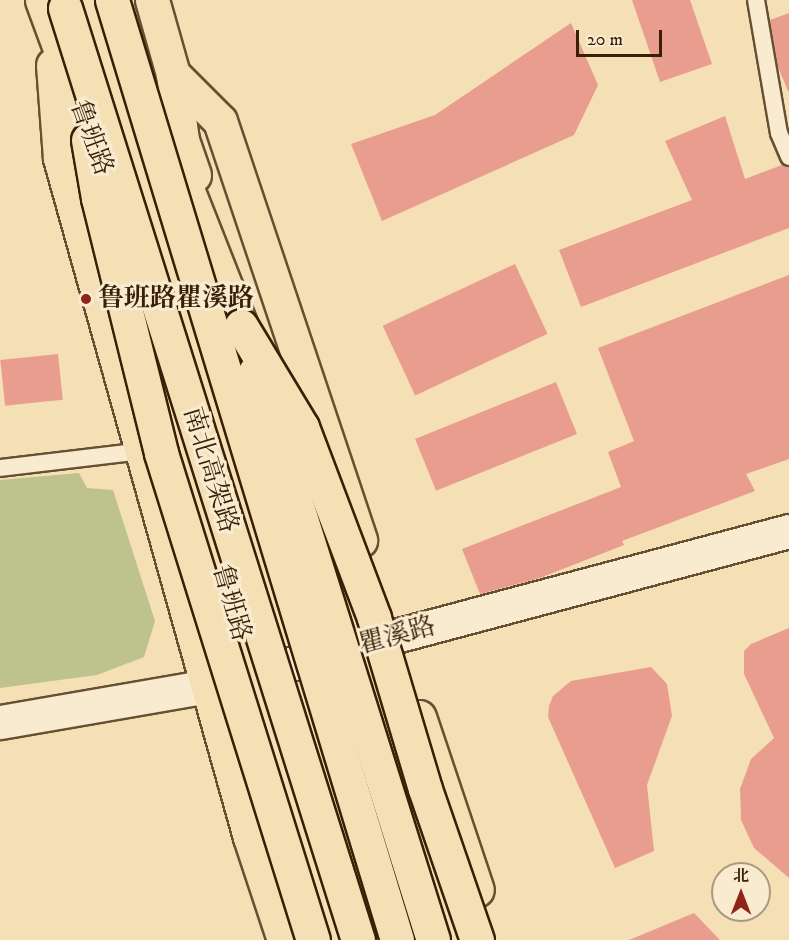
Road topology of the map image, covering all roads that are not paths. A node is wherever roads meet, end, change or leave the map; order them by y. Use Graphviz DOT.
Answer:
graph roads {
  1 [pos="112,0"];
  2 [pos="152,0"];
  3 [pos="756,0"];
  4 [pos="55,9"];
  5 [pos="789,157"];
  6 [pos="241,326"];
  7 [pos="142,451"];
  8 [pos="0,468"];
  9 [pos="789,531"];
  10 [pos="377,641"];
  11 [pos="252,674"];
  12 [pos="208,686"];
  13 [pos="0,722"];
  14 [pos="284,940"];
  15 [pos="313,940"];
  16 [pos="333,940"];
  17 [pos="358,940"];
  18 [pos="397,940"];
  19 [pos="433,940"];
  20 [pos="453,940"];
  21 [pos="477,940"];
  22 [pos="493,940"];
  1 -- 6 [label="main road, bridge"];
  1 -- 18 [label="main road, 南北高架路, bridge"];
  2 -- 10 [label="main road"];
  3 -- 5 [label="lane"];
  4 -- 7 [label="main road, 鲁班路"];
  4 -- 11 [label="main road, 鲁班路"];
  4 -- 15 [label="main road, bridge"];
  4 -- 17 [label="main road, 南北高架路, bridge"];
  6 -- 19 [label="main road, bridge"];
  6 -- 21 [label="main road, bridge"];
  7 -- 8 [label="lane"];
  7 -- 12 [label="main road, 鲁班路"];
  9 -- 10 [label="street, 瞿溪路"];
  10 -- 11 [label="street, 瞿溪路"];
  10 -- 20 [label="main road"];
  10 -- 22 [label="main road"];
  11 -- 12 [label="street, 瞿溪路"];
  11 -- 16 [label="main road, 鲁班路"];
  12 -- 13 [label="street, 瞿溪路"];
  12 -- 14 [label="main road, 鲁班路"];
}
